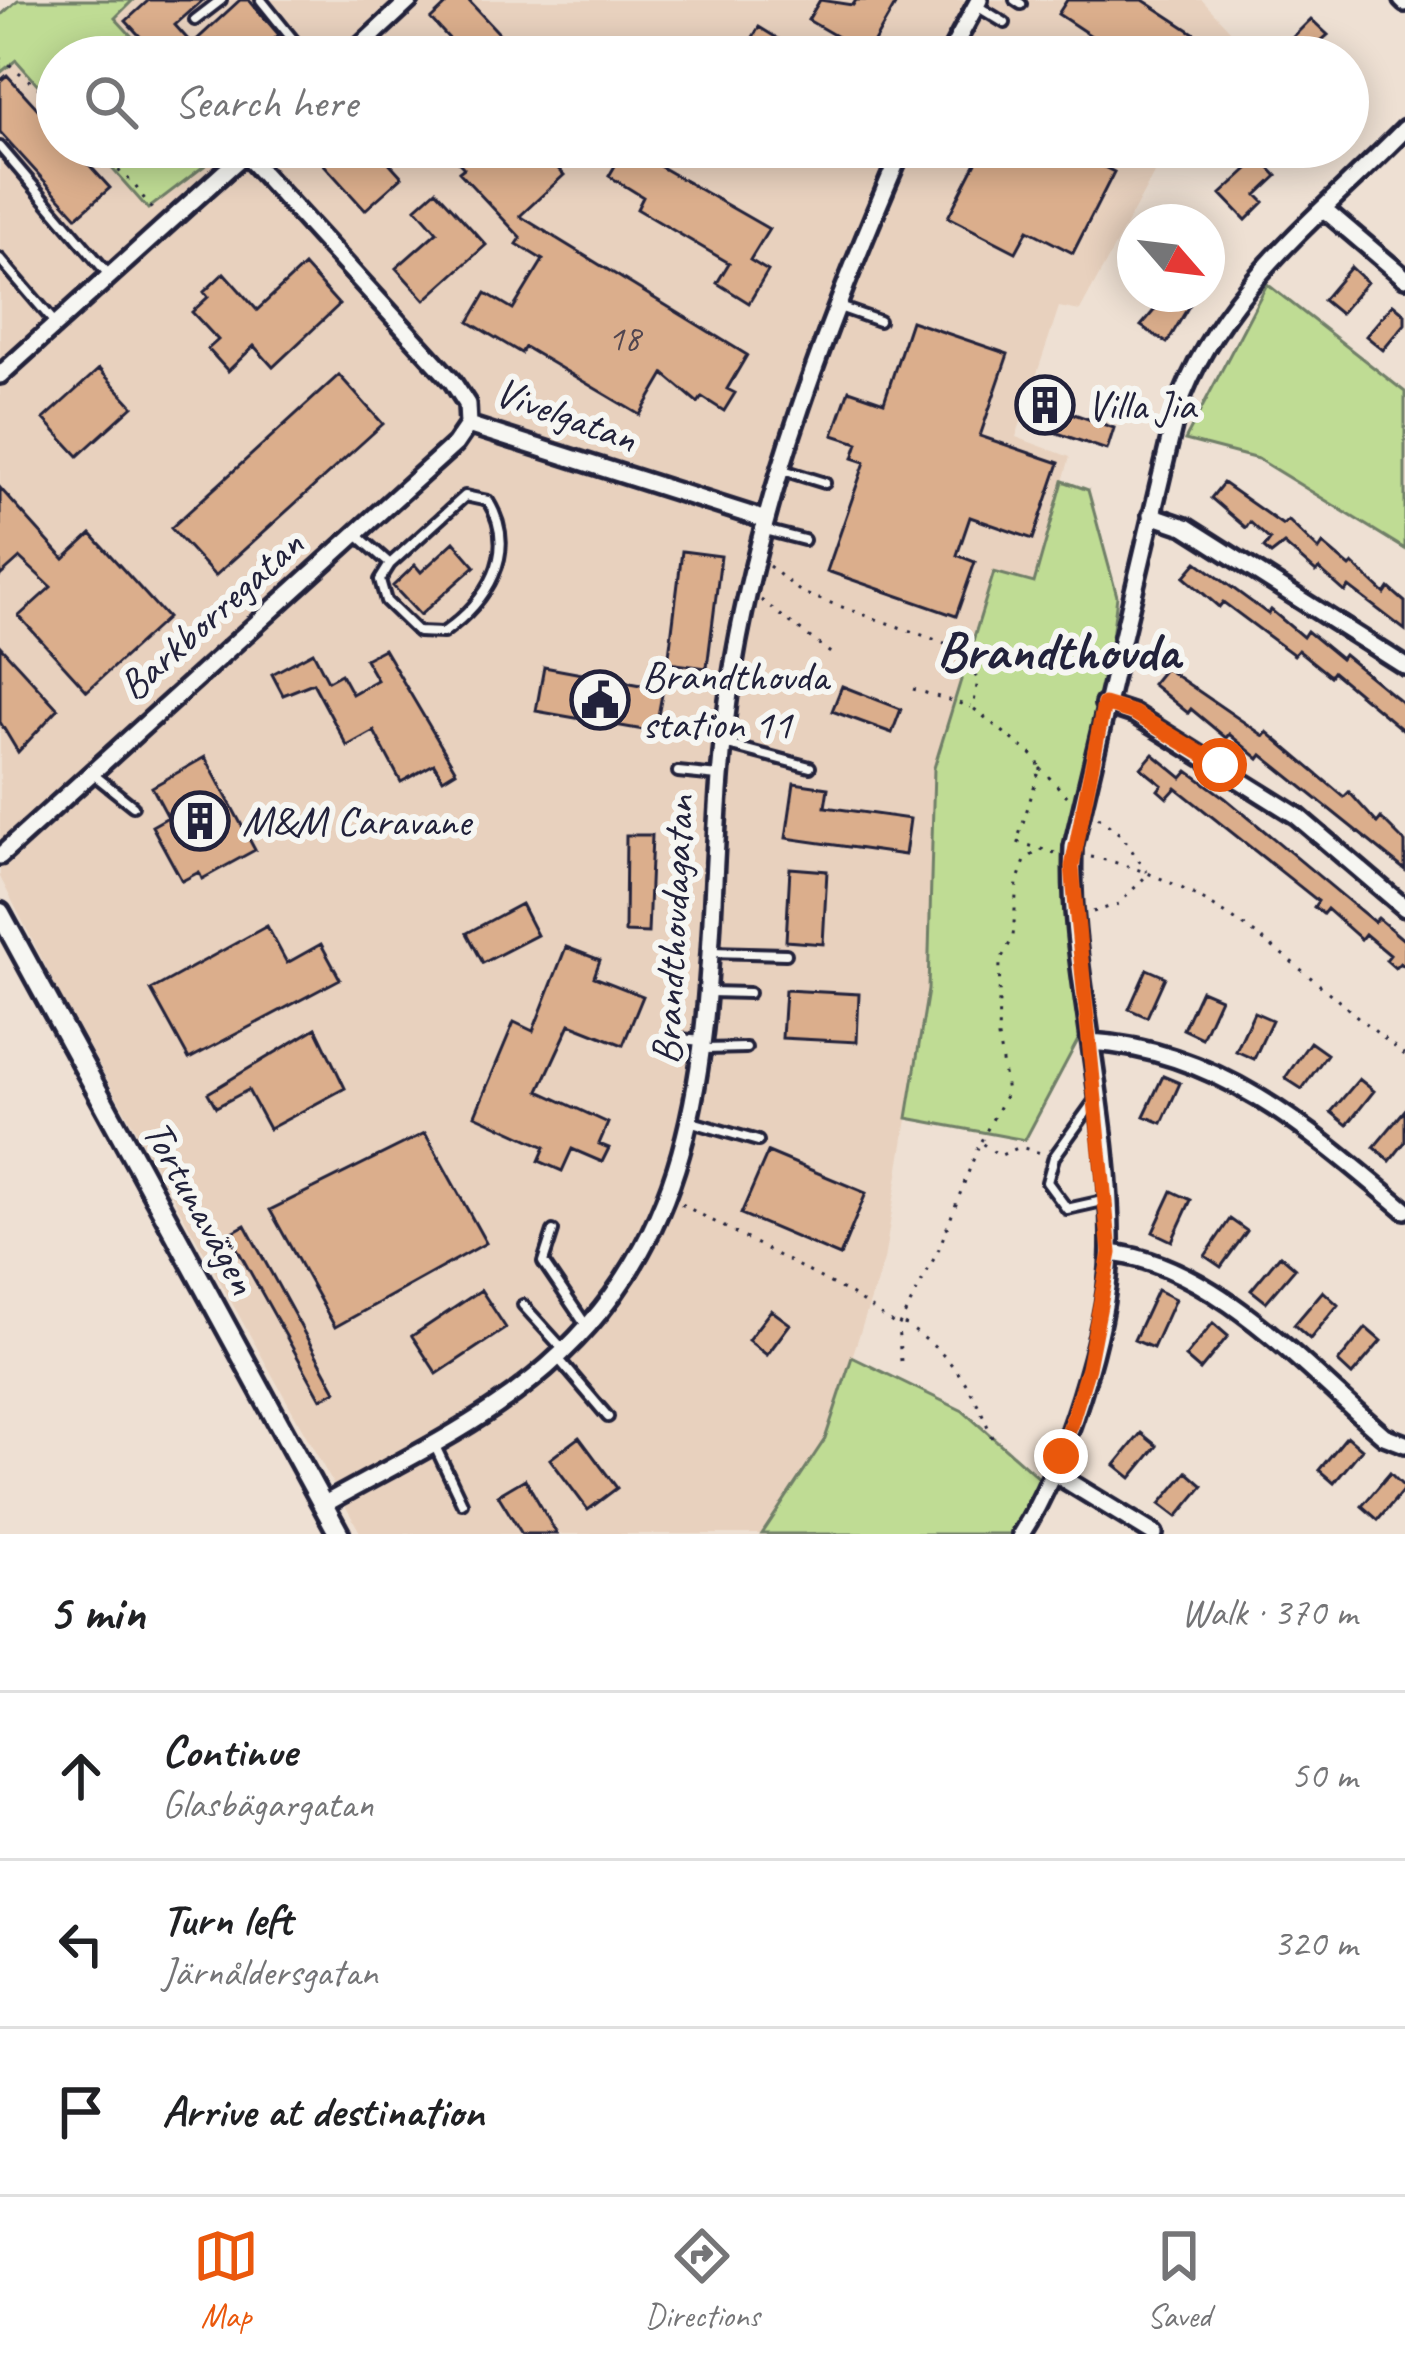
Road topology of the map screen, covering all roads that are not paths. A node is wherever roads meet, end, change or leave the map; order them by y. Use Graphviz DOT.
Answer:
graph roads {
  1 [pos="221,0"];
  2 [pos="262,0"];
  3 [pos="410,0"];
  4 [pos="977,3"];
  5 [pos="195,20"];
  6 [pos="1005,23"];
  7 [pos="290,36"];
  8 [pos="371,36"];
  9 [pos="959,36"];
  10 [pos="1405,129"];
  11 [pos="0,147"];
  12 [pos="1369,165"];
  13 [pos="229,168"];
  14 [pos="265,168"];
  15 [pos="894,168"];
  16 [pos="1366,168"];
  17 [pos="1325,210"];
  18 [pos="0,259"];
  19 [pos="110,276"];
  20 [pos="1405,278"];
  21 [pos="837,306"];
  22 [pos="879,321"];
  23 [pos="56,325"];
  24 [pos="0,375"];
  25 [pos="468,425"];
  26 [pos="782,469"];
  27 [pos="825,483"];
  28 [pos="1151,515"];
  29 [pos="765,525"];
  30 [pos="355,533"];
  31 [pos="804,540"];
  32 [pos="390,564"];
  33 [pos="1405,666"];
  34 [pos="1104,704"];
  35 [pos="722,744"];
  36 [pos="810,767"];
  37 [pos="92,772"];
  38 [pos="678,772"];
  39 [pos="718,776"];
  40 [pos="133,806"];
  41 [pos="0,856"];
  42 [pos="1405,908"];
  43 [pos="0,913"];
  44 [pos="710,952"];
  45 [pos="786,953"];
  46 [pos="708,992"];
  47 [pos="749,993"];
  48 [pos="666,1037"];
  49 [pos="1090,1042"];
  50 [pos="705,1045"];
  51 [pos="746,1048"];
  52 [pos="1096,1098"];
  53 [pos="692,1122"];
  54 [pos="758,1141"];
  55 [pos="1108,1200"];
  56 [pos="1405,1210"];
  57 [pos="553,1231"];
  58 [pos="1110,1253"];
  59 [pos="524,1305"];
  60 [pos="586,1326"];
  61 [pos="560,1352"];
  62 [pos="608,1417"];
  63 [pos="433,1442"];
  64 [pos="1405,1444"];
  65 [pos="1054,1473"];
  66 [pos="462,1503"];
  67 [pos="323,1504"];
  68 [pos="339,1534"];
  69 [pos="1021,1534"];
  70 [pos="1154,1534"];
  1 -- 5 [label="lane"];
  2 -- 7 [label="lane"];
  3 -- 8 [label="street"];
  4 -- 6 [label="lane"];
  4 -- 9 [label="street"];
  10 -- 12 [label="street"];
  11 -- 19 [label="lane"];
  13 -- 19 [label="street"];
  14 -- 25 [label="street, Vivelgatan"];
  15 -- 21 [label="street, Brandthovdagatan"];
  16 -- 17 [label="street"];
  17 -- 20 [label="street"];
  17 -- 28 [label="street"];
  18 -- 23 [label="lane"];
  19 -- 23 [label="street"];
  21 -- 22 [label="lane"];
  21 -- 26 [label="street, Brandthovdagatan"];
  23 -- 24 [label="street"];
  25 -- 29 [label="street, Vivelgatan"];
  25 -- 30 [label="street, Barkborregatan"];
  26 -- 27 [label="lane"];
  26 -- 29 [label="street, Brandthovdagatan"];
  28 -- 33 [label="street"];
  28 -- 34 [label="street"];
  29 -- 31 [label="lane"];
  29 -- 35 [label="street, Brandthovdagatan"];
  30 -- 32 [label="lane"];
  30 -- 37 [label="street, Barkborregatan"];
  32 -- 32 [label="lane"];
  34 -- 42 [label="street"];
  34 -- 49 [label="street"];
  35 -- 36 [label="lane"];
  35 -- 39 [label="street, Brandthovdagatan"];
  37 -- 40 [label="lane"];
  37 -- 41 [label="street, Barkborregatan"];
  38 -- 39 [label="lane"];
  39 -- 44 [label="street, Brandthovdagatan"];
  43 -- 67 [label="street, Tortunavägen"];
  44 -- 45 [label="lane"];
  44 -- 46 [label="street, Brandthovdagatan"];
  46 -- 47 [label="lane"];
  46 -- 50 [label="street, Brandthovdagatan"];
  48 -- 50 [label="lane"];
  49 -- 52 [label="street"];
  49 -- 56 [label="street"];
  50 -- 51 [label="lane"];
  50 -- 53 [label="street, Brandthovdagatan"];
  52 -- 55 [label="street"];
  52 -- 55 [label="lane"];
  53 -- 54 [label="lane"];
  53 -- 60 [label="street, Brandthovdagatan"];
  55 -- 58 [label="street"];
  57 -- 60 [label="lane"];
  58 -- 64 [label="street"];
  58 -- 65 [label="street"];
  59 -- 61 [label="lane"];
  60 -- 61 [label="street, Brandthovdagatan"];
  61 -- 62 [label="lane"];
  61 -- 63 [label="street, Brandthovdagatan"];
  63 -- 66 [label="lane"];
  63 -- 67 [label="street, Brandthovdagatan"];
  65 -- 69 [label="street"];
  65 -- 70 [label="street"];
  67 -- 68 [label="street, Tortunavägen"];
}
